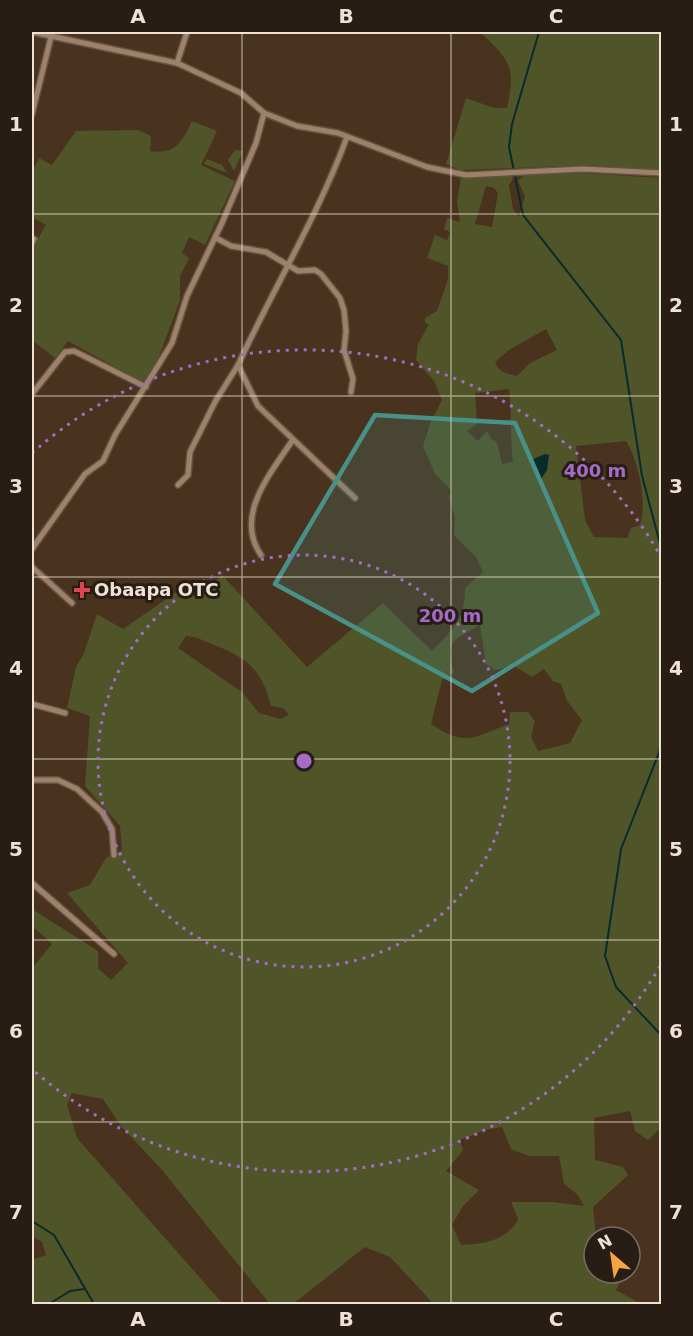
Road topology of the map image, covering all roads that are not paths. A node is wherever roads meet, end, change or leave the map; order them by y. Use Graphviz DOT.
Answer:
graph roads {
  1 [pos="32,32"];
  2 [pos="187,32"];
  3 [pos="51,37"];
  4 [pos="177,63"];
  5 [pos="264,113"];
  6 [pos="32,114"];
  7 [pos="346,137"];
  8 [pos="662,173"];
  9 [pos="216,238"];
  10 [pos="288,266"];
  11 [pos="238,365"];
  12 [pos="146,387"];
  13 [pos="351,392"];
  14 [pos="32,394"];
  15 [pos="292,441"];
  16 [pos="178,485"];
  17 [pos="355,498"];
  18 [pos="32,549"];
  19 [pos="261,555"];
  20 [pos="32,567"];
  21 [pos="72,603"];
  22 [pos="32,704"];
  23 [pos="65,713"];
  24 [pos="32,780"];
  25 [pos="114,855"];
  26 [pos="32,884"];
  27 [pos="114,954"];
  1 -- 3 [label="street"];
  2 -- 4 [label="street"];
  3 -- 4 [label="street"];
  3 -- 6 [label="street"];
  4 -- 5 [label="street"];
  5 -- 7 [label="street"];
  5 -- 9 [label="street"];
  7 -- 8 [label="street"];
  7 -- 10 [label="street"];
  9 -- 10 [label="street"];
  9 -- 12 [label="street"];
  10 -- 11 [label="street"];
  10 -- 13 [label="street"];
  11 -- 15 [label="street"];
  11 -- 16 [label="street"];
  12 -- 14 [label="street"];
  12 -- 18 [label="street"];
  15 -- 17 [label="street"];
  15 -- 19 [label="street"];
  20 -- 21 [label="street"];
  22 -- 23 [label="street"];
  24 -- 25 [label="street"];
  26 -- 27 [label="street"];
}
